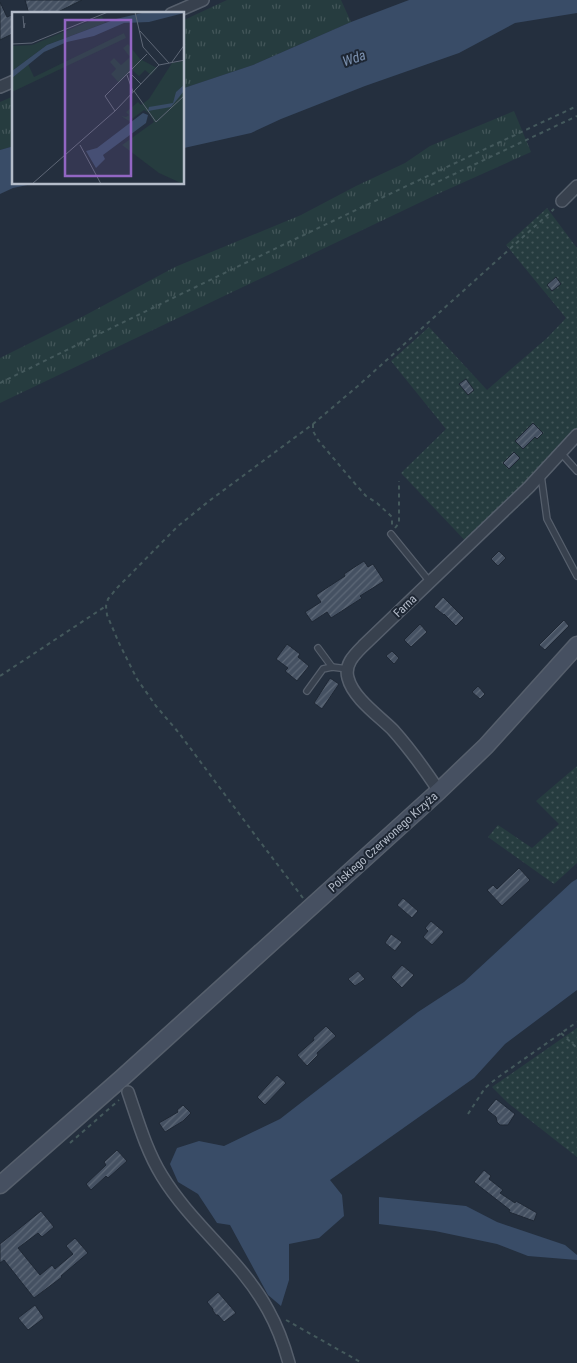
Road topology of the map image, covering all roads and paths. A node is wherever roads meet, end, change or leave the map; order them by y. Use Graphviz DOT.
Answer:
graph roads {
  1 [pos="203,0"];
  2 [pos="176,12"];
  3 [pos="12,82"];
  4 [pos="0,87"];
  5 [pos="577,106"];
  6 [pos="577,116"];
  7 [pos="431,185"];
  8 [pos="577,186"];
  9 [pos="562,201"];
  10 [pos="0,382"];
  11 [pos="313,424"];
  12 [pos="577,435"];
  13 [pos="561,453"];
  14 [pos="577,471"];
  15 [pos="541,474"];
  16 [pos="399,481"];
  17 [pos="391,534"];
  18 [pos="577,576"];
  19 [pos="430,582"];
  20 [pos="106,606"];
  21 [pos="577,645"];
  22 [pos="318,648"];
  23 [pos="332,667"];
  24 [pos="348,669"];
  25 [pos="0,676"];
  26 [pos="308,691"];
  27 [pos="439,791"];
  28 [pos="312,907"];
  29 [pos="577,1022"];
  30 [pos="561,1033"];
  31 [pos="577,1048"];
  32 [pos="128,1092"];
  33 [pos="468,1114"];
  34 [pos="0,1185"];
  35 [pos="268,1310"];
  36 [pos="290,1363"];
  37 [pos="362,1363"];
  1 -- 2 [label="street"];
  3 -- 4 [label="street"];
  5 -- 10 [label="path"];
  6 -- 7 [label="path"];
  8 -- 9 [label="street"];
  9 -- 11 [label="path"];
  11 -- 17 [label="path"];
  11 -- 20 [label="path"];
  12 -- 13 [label="street, Farna"];
  13 -- 14 [label="lane"];
  13 -- 15 [label="street, Farna"];
  15 -- 18 [label="lane"];
  15 -- 19 [label="street, Farna"];
  16 -- 17 [label="path"];
  17 -- 19 [label="lane"];
  19 -- 24 [label="street, Farna"];
  20 -- 25 [label="path"];
  20 -- 28 [label="path"];
  21 -- 27 [label="street, Polskiego Czerwonego Krzyża"];
  22 -- 23 [label="lane"];
  23 -- 24 [label="lane"];
  23 -- 26 [label="lane"];
  24 -- 27 [label="street"];
  27 -- 28 [label="street, Polskiego Czerwonego Krzyża"];
  28 -- 34 [label="street, Polskiego Czerwonego Krzyża"];
  29 -- 30 [label="path"];
  30 -- 31 [label="path"];
  30 -- 33 [label="path"];
  32 -- 35 [label="street"];
  35 -- 36 [label="street"];
  35 -- 37 [label="path"];
}
